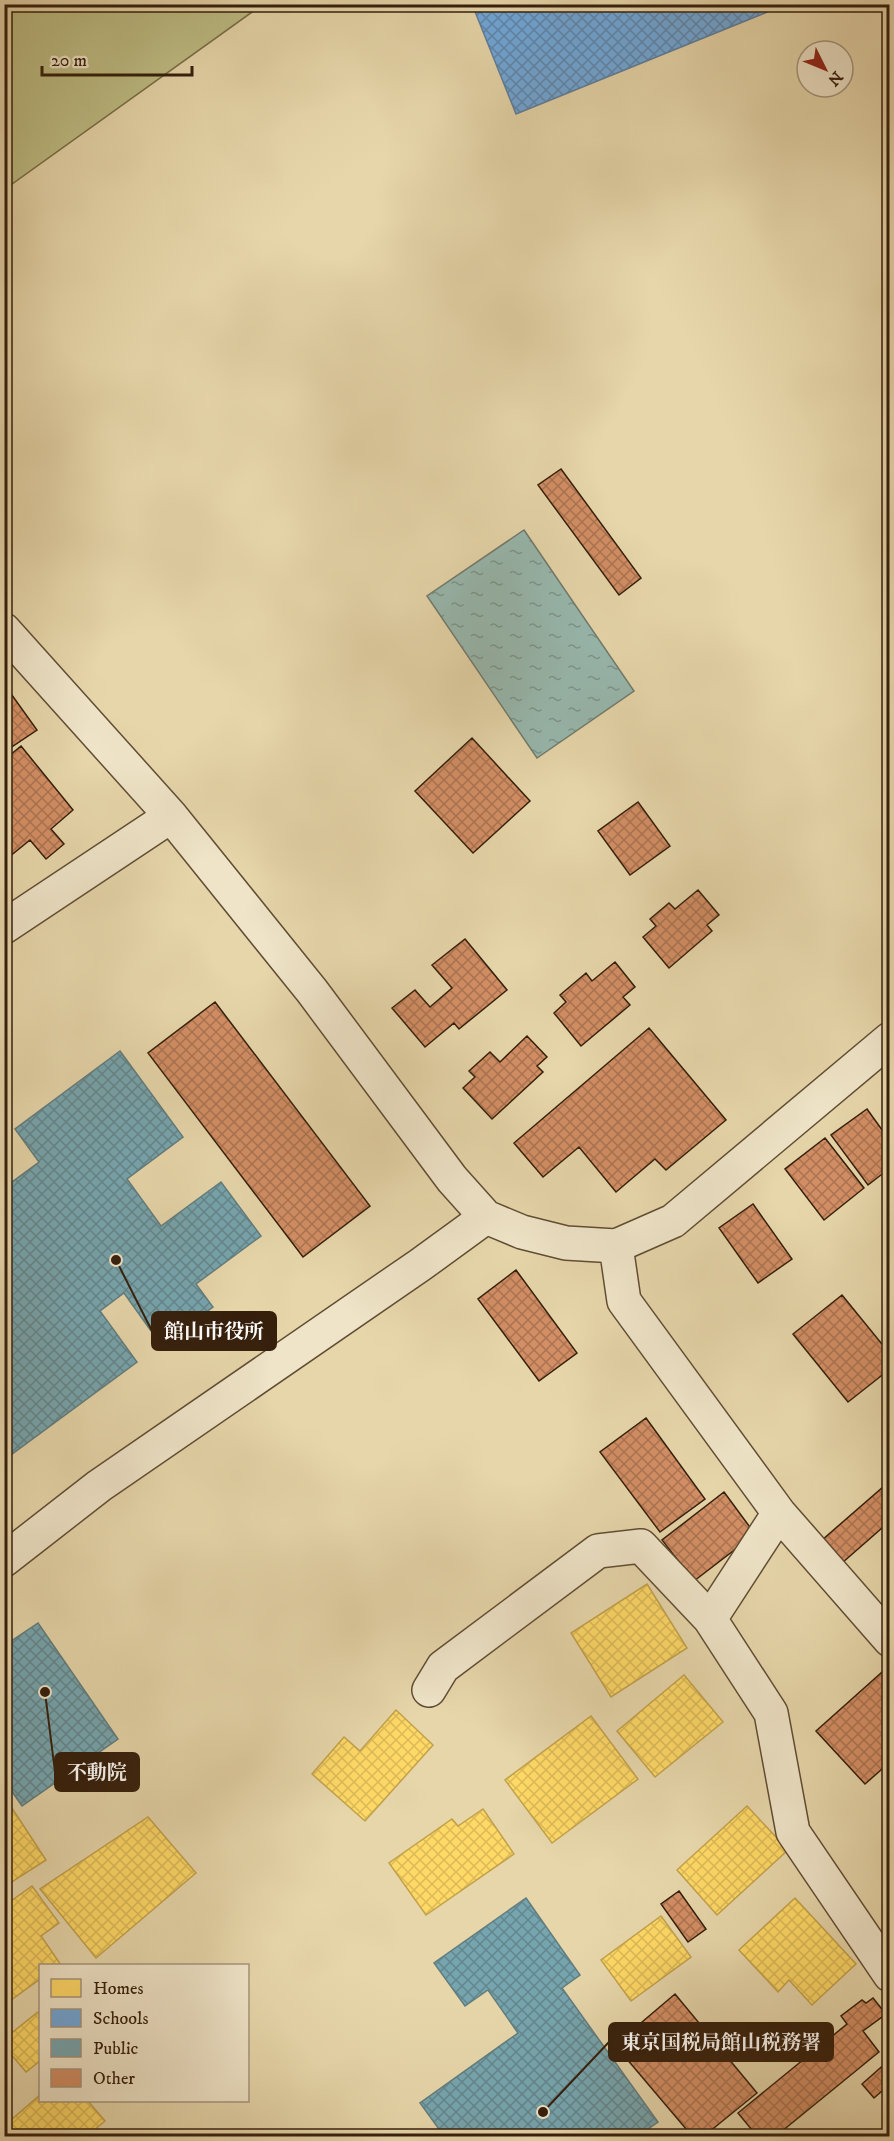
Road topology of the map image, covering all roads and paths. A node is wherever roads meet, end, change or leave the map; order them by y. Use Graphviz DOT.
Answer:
graph roads {
  1 [pos="4,630"];
  2 [pos="171,816"];
  3 [pos="4,927"];
  4 [pos="890,1039"];
  5 [pos="486,1216"];
  6 [pos="616,1246"];
  7 [pos="779,1513"];
  8 [pos="4,1560"];
  9 [pos="710,1619"];
  10 [pos="890,1640"];
  11 [pos="429,1690"];
  12 [pos="890,1975"];
  1 -- 2 [label="street"];
  2 -- 3 [label="street"];
  2 -- 5 [label="street"];
  4 -- 6 [label="street"];
  5 -- 6 [label="street"];
  5 -- 8 [label="street"];
  6 -- 7 [label="street"];
  7 -- 9 [label="street"];
  7 -- 10 [label="street"];
  9 -- 11 [label="street"];
  9 -- 12 [label="street"];
}
